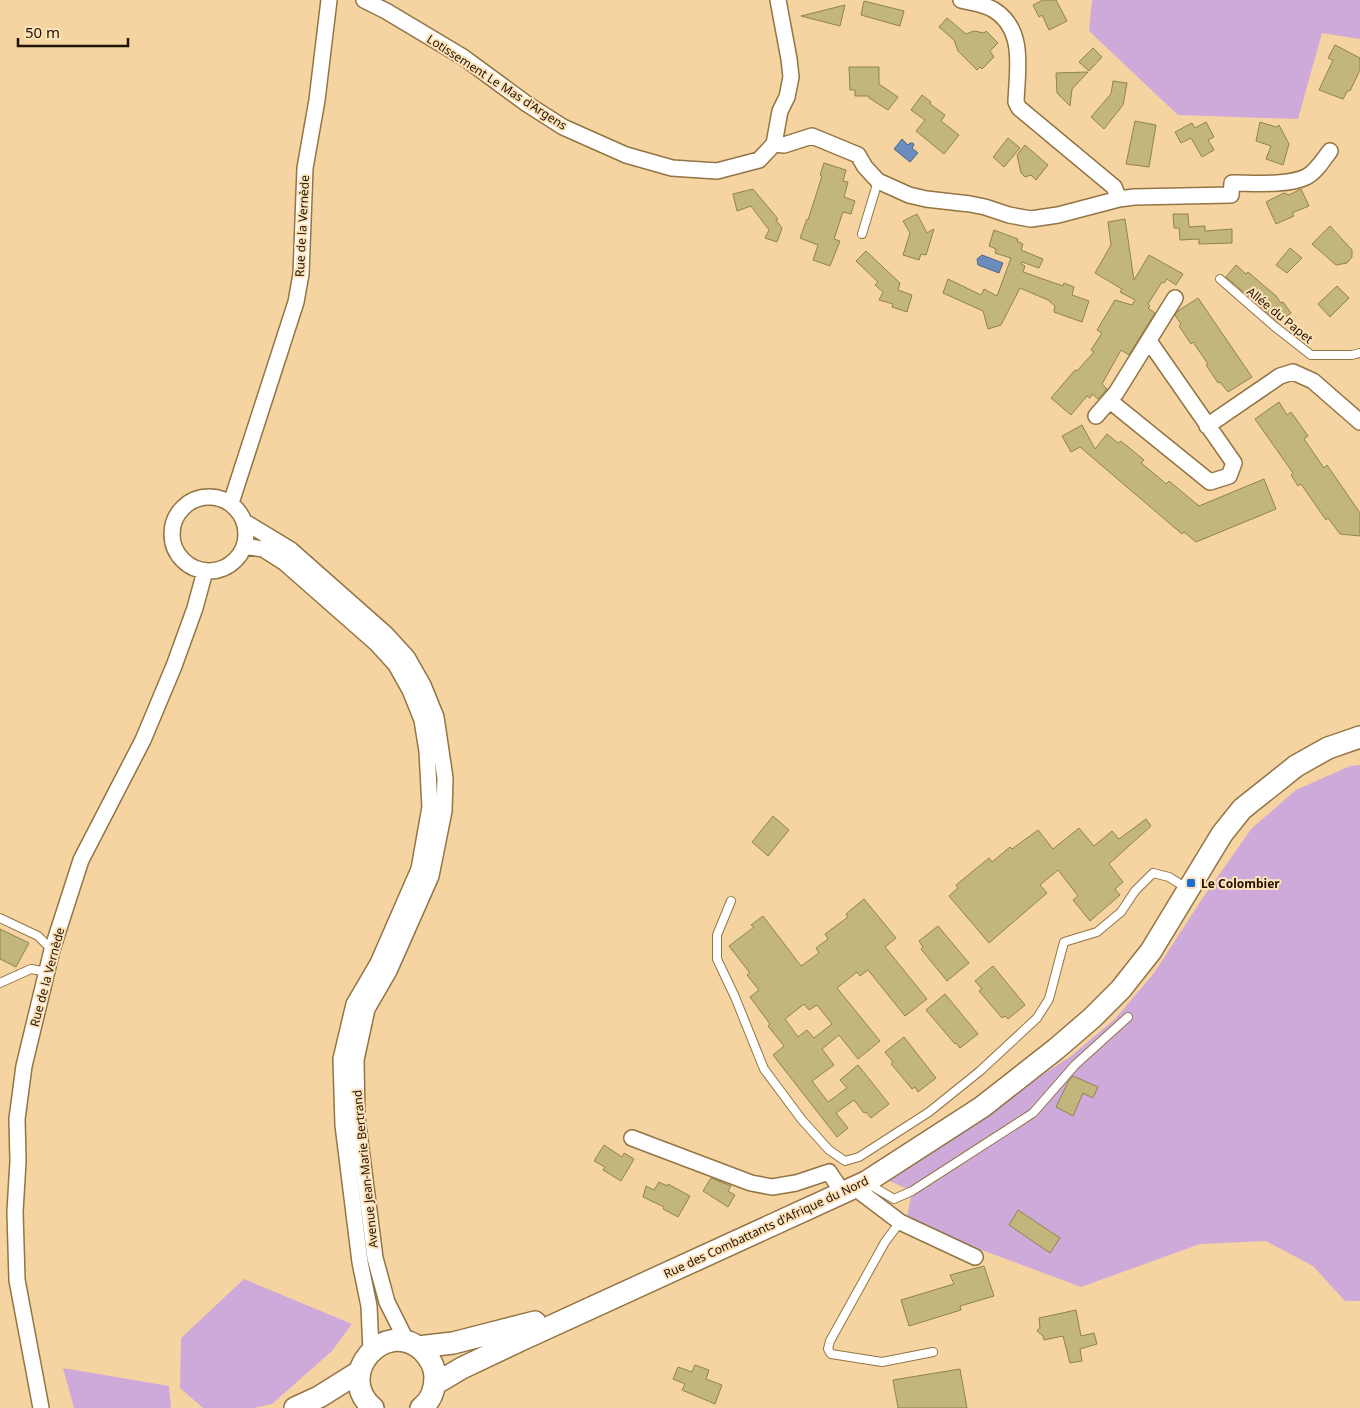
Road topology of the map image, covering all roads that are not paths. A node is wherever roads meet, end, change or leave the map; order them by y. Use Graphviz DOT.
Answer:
graph roads {
  1 [pos="329,0"];
  2 [pos="364,0"];
  3 [pos="778,0"];
  4 [pos="961,0"];
  5 [pos="774,144"];
  6 [pos="1330,151"];
  7 [pos="878,181"];
  8 [pos="1119,200"];
  9 [pos="862,234"];
  10 [pos="1220,279"];
  11 [pos="1175,298"];
  12 [pos="1149,341"];
  13 [pos="1360,353"];
  14 [pos="1110,401"];
  15 [pos="1096,416"];
  16 [pos="1360,422"];
  17 [pos="1207,426"];
  18 [pos="230,503"];
  19 [pos="245,522"];
  20 [pos="244,546"];
  21 [pos="205,571"];
  22 [pos="1360,737"];
  23 [pos="1188,889"];
  24 [pos="731,900"];
  25 [pos="0,918"];
  26 [pos="52,950"];
  27 [pos="47,972"];
  28 [pos="0,983"];
  29 [pos="1128,1016"];
  30 [pos="632,1138"];
  31 [pos="855,1188"];
  32 [pos="900,1222"];
  33 [pos="975,1257"];
  34 [pos="596,1306"];
  35 [pos="413,1345"];
  36 [pos="371,1350"];
  37 [pos="933,1352"];
  38 [pos="359,1372"];
  39 [pos="431,1399"];
  40 [pos="366,1407"];
  41 [pos="41,1408"];
  42 [pos="294,1408"];
  1 -- 18 [label="street, Rue de la Vernède"];
  2 -- 5 [label="street, Lotissement Le Mas d'Argens"];
  3 -- 5 [label="street"];
  4 -- 8 [label="street"];
  5 -- 7 [label="street"];
  6 -- 8 [label="street"];
  7 -- 8 [label="street"];
  7 -- 9 [label="lane"];
  10 -- 13 [label="lane, Allée du Papet"];
  11 -- 12 [label="street"];
  12 -- 14 [label="street"];
  12 -- 17 [label="street"];
  14 -- 15 [label="street"];
  14 -- 17 [label="street"];
  16 -- 17 [label="street"];
  18 -- 19 [label="street"];
  18 -- 21 [label="street"];
  19 -- 20 [label="street"];
  19 -- 35 [label="street, Avenue Jean-Marie Bertrand"];
  20 -- 21 [label="street"];
  20 -- 36 [label="street, Avenue Jean-Marie Bertrand"];
  21 -- 26 [label="street, Rue de la Vernède"];
  22 -- 23 [label="main road, Rue des Combattants d'Afrique du Nord"];
  23 -- 24 [label="lane"];
  23 -- 31 [label="main road, Rue des Combattants d'Afrique du Nord"];
  25 -- 26 [label="lane"];
  26 -- 27 [label="street, Rue de la Vernède"];
  27 -- 28 [label="lane"];
  27 -- 41 [label="street, Rue de la Vernède"];
  29 -- 31 [label="lane"];
  30 -- 31 [label="street"];
  31 -- 32 [label="street"];
  31 -- 34 [label="main road, Rue des Combattants d'Afrique du Nord"];
  32 -- 33 [label="street"];
  32 -- 37 [label="lane"];
  34 -- 35 [label="main road, Rue des Combattants d'Afrique du Nord"];
  34 -- 39 [label="main road, Rue des Combattants d'Afrique du Nord"];
  35 -- 36 [label="main road, Rue des Combattants d'Afrique du Nord"];
  35 -- 39 [label="main road"];
  36 -- 38 [label="main road"];
  38 -- 40 [label="main road"];
  38 -- 42 [label="main road"];
}
